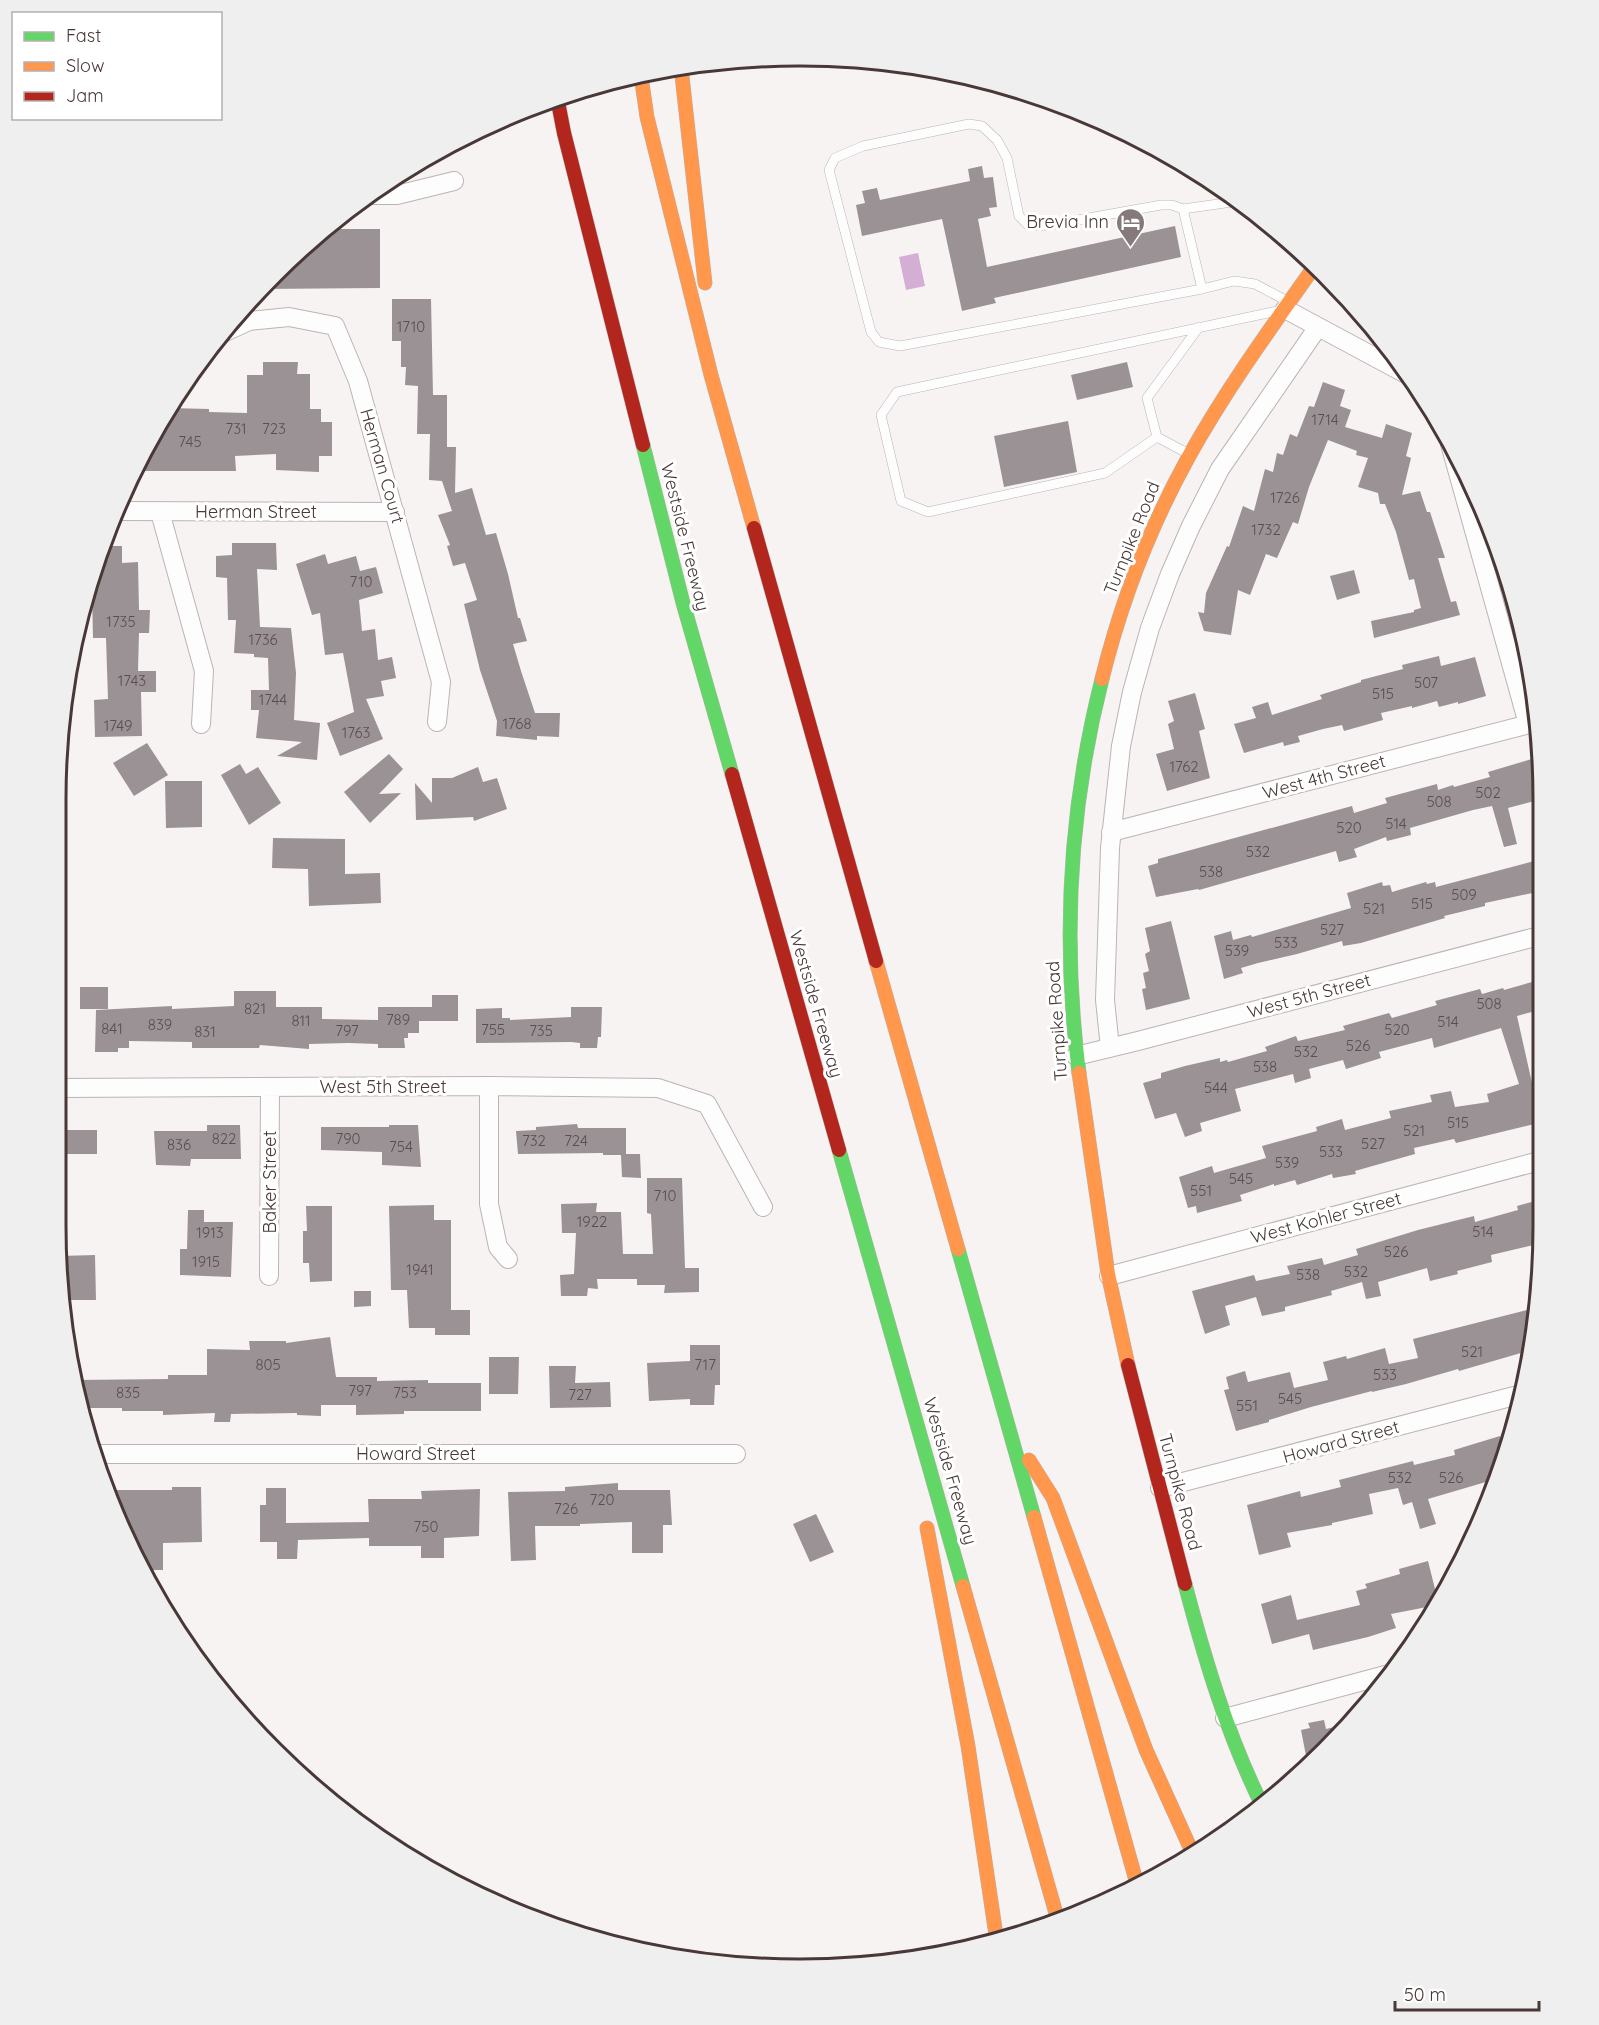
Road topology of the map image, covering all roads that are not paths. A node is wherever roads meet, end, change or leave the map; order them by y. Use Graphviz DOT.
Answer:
graph roads {
  1 [pos="682,76"];
  2 [pos="642,83"];
  3 [pos="559,107"];
  4 [pos="552,110"];
  5 [pos="564,133"];
  6 [pos="454,182"];
  7 [pos="385,195"];
  8 [pos="1225,203"];
  9 [pos="1183,209"];
  10 [pos="1310,273"];
  11 [pos="1202,289"];
  12 [pos="1287,305"];
  13 [pos="241,325"];
  14 [pos="1199,327"];
  15 [pos="1318,327"];
  16 [pos="1390,365"];
  17 [pos="711,375"];
  18 [pos="1157,436"];
  19 [pos="1190,454"];
  20 [pos="1463,488"];
  21 [pos="126,511"];
  22 [pos="160,512"];
  23 [pos="395,512"];
  24 [pos="1527,707"];
  25 [pos="437,722"];
  26 [pos="201,724"];
  27 [pos="1529,724"];
  28 [pos="1111,832"];
  29 [pos="1533,937"];
  30 [pos="1110,1048"];
  31 [pos="1076,1056"];
  32 [pos="489,1086"];
  33 [pos="270,1087"];
  34 [pos="66,1088"];
  35 [pos="1533,1163"];
  36 [pos="763,1207"];
  37 [pos="508,1259"];
  38 [pos="269,1276"];
  39 [pos="1109,1276"];
  40 [pos="1512,1396"];
  41 [pos="1010,1430"];
  42 [pos="736,1454"];
  43 [pos="103,1455"];
  44 [pos="930,1466"];
  45 [pos="1160,1488"];
  46 [pos="1377,1677"];
  47 [pos="1225,1718"];
  48 [pos="1259,1796"];
  49 [pos="1190,1846"];
  50 [pos="1135,1877"];
  51 [pos="1056,1912"];
  52 [pos="996,1932"];
  1 -- 17 [label="main road"];
  2 -- 17 [label="main road"];
  3 -- 5 [label="main road, Westside Freeway"];
  4 -- 5 [label="main road"];
  5 -- 44 [label="main road, Westside Freeway"];
  6 -- 7 [label="street"];
  8 -- 9 [label="lane"];
  9 -- 11 [label="lane"];
  9 -- 11 [label="lane"];
  10 -- 12 [label="main road, Turnpike Road"];
  11 -- 12 [label="lane"];
  12 -- 14 [label="lane"];
  12 -- 15 [label="street"];
  12 -- 19 [label="main road, Turnpike Road"];
  13 -- 23 [label="street, Herman Court"];
  14 -- 18 [label="lane"];
  14 -- 18 [label="lane"];
  15 -- 16 [label="street"];
  15 -- 28 [label="street"];
  17 -- 41 [label="main road"];
  18 -- 19 [label="lane"];
  19 -- 31 [label="main road, Turnpike Road"];
  20 -- 24 [label="street"];
  21 -- 22 [label="street, Herman Street"];
  22 -- 23 [label="street, Herman Street"];
  22 -- 26 [label="street"];
  23 -- 25 [label="street, Herman Court"];
  27 -- 28 [label="street, West 4th Street"];
  28 -- 30 [label="street"];
  29 -- 30 [label="street, West 5th Street"];
  30 -- 31 [label="street, West 5th Street"];
  31 -- 39 [label="main road, Turnpike Road"];
  32 -- 33 [label="street, West 5th Street"];
  32 -- 36 [label="street, West 5th Street"];
  32 -- 37 [label="street"];
  33 -- 34 [label="street, West 5th Street"];
  33 -- 38 [label="street, Baker Street"];
  35 -- 39 [label="street, West Kohler Street"];
  39 -- 45 [label="main road, Turnpike Road"];
  40 -- 45 [label="street, Howard Street"];
  41 -- 49 [label="main road"];
  41 -- 50 [label="main road"];
  42 -- 43 [label="street, Howard Street"];
  44 -- 51 [label="main road, Westside Freeway"];
  44 -- 52 [label="main road"];
  45 -- 47 [label="main road, Turnpike Road"];
  46 -- 47 [label="street"];
  47 -- 48 [label="main road, Turnpike Road"];
}
